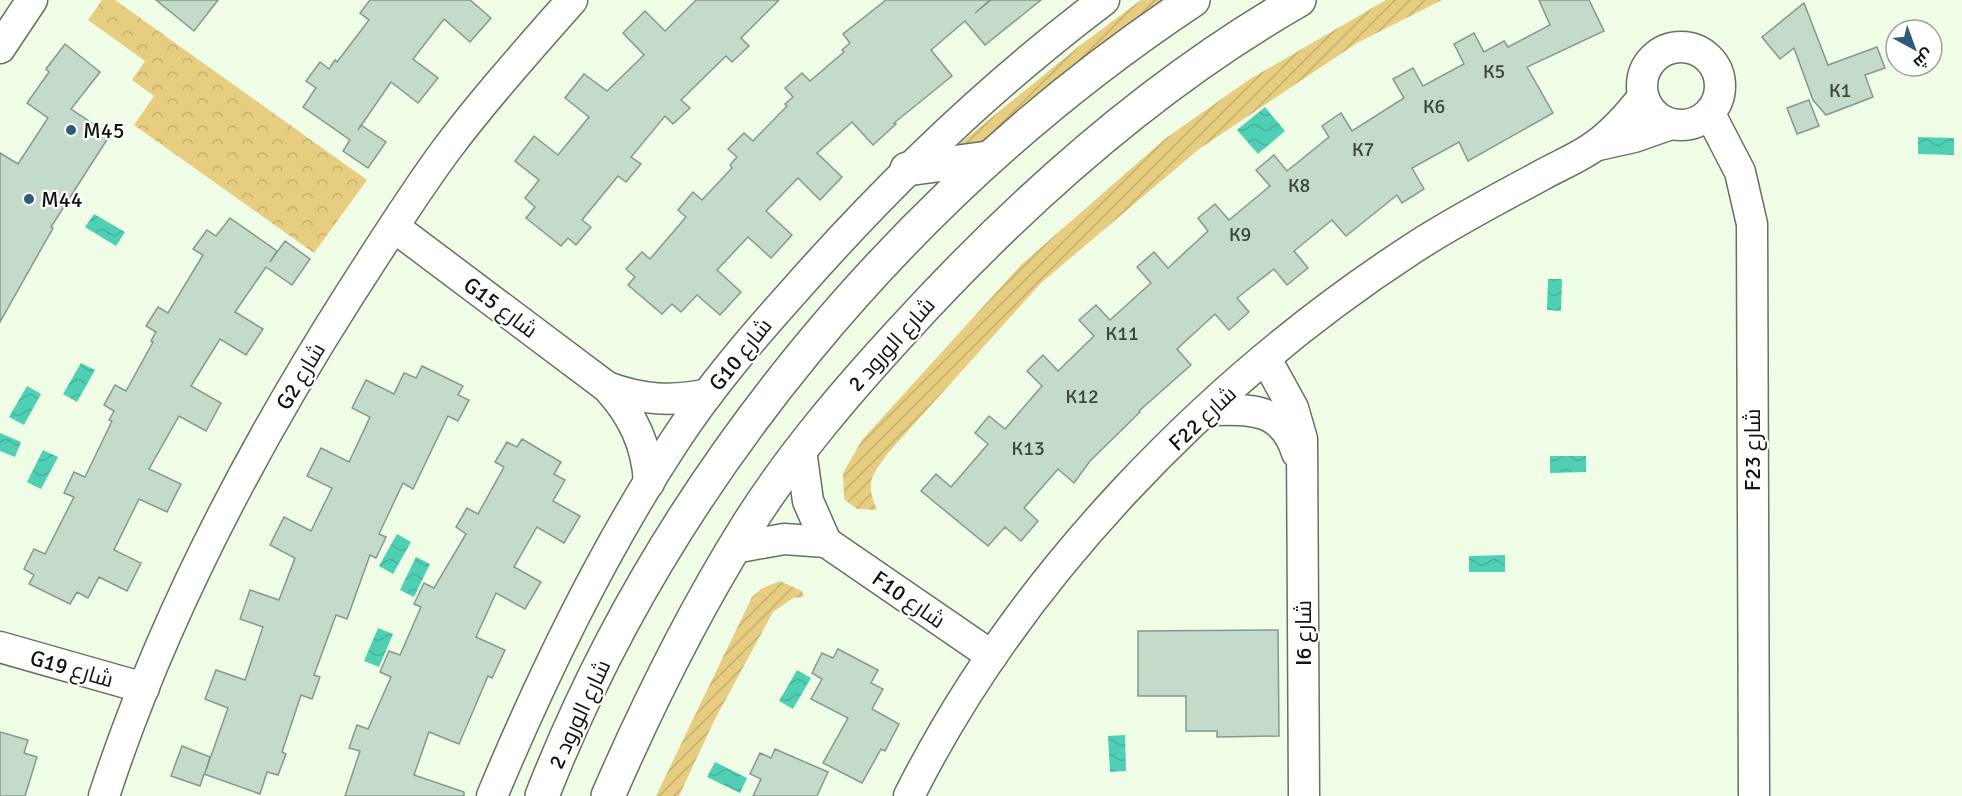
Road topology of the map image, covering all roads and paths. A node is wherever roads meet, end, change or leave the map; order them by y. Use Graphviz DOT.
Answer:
graph roads {
  1 [pos="32,0"];
  2 [pos="572,0"];
  3 [pos="1104,0"];
  4 [pos="1192,0"];
  5 [pos="1299,0"];
  6 [pos="0,48"];
  7 [pos="1643,97"];
  8 [pos="1710,114"];
  9 [pos="1671,124"];
  10 [pos="1595,146"];
  11 [pos="988,158"];
  12 [pos="907,169"];
  13 [pos="394,227"];
  14 [pos="1266,359"];
  15 [pos="607,387"];
  16 [pos="708,394"];
  17 [pos="1209,410"];
  18 [pos="801,450"];
  19 [pos="1302,471"];
  20 [pos="649,483"];
  21 [pos="826,542"];
  22 [pos="734,548"];
  23 [pos="0,647"];
  24 [pos="992,656"];
  25 [pos="144,688"];
  26 [pos="104,796"];
  27 [pos="492,796"];
  28 [pos="542,796"];
  29 [pos="608,796"];
  30 [pos="909,796"];
  31 [pos="1304,796"];
  32 [pos="1754,796"];
  1 -- 6 [label="street"];
  2 -- 13 [label="street, G2 شارع"];
  3 -- 12 [label="street, G10 شارع"];
  4 -- 11 [label="street, شارع الورود 2"];
  5 -- 18 [label="street, شارع الورود 2"];
  7 -- 8 [label="street"];
  7 -- 9 [label="street"];
  7 -- 10 [label="street, F22 شارع"];
  8 -- 9 [label="street, F22 شارع"];
  8 -- 32 [label="street, F23 شارع"];
  9 -- 10 [label="street, F22 شارع"];
  10 -- 14 [label="street, F22 شارع"];
  11 -- 12 [label="street"];
  11 -- 28 [label="street, شارع الورود 2"];
  12 -- 16 [label="street, G10 شارع"];
  13 -- 15 [label="street, G15 شارع"];
  13 -- 25 [label="street, G2 شارع"];
  14 -- 17 [label="street, F22 شارع"];
  14 -- 19 [label="street, I6 شارع"];
  15 -- 16 [label="street, G15 شارع"];
  15 -- 20 [label="street, G15 شارع"];
  16 -- 20 [label="street, G10 شارع"];
  17 -- 19 [label="street, I6 شارع"];
  17 -- 24 [label="street, F22 شارع"];
  18 -- 21 [label="street"];
  18 -- 22 [label="street, شارع الورود 2"];
  19 -- 31 [label="street, I6 شارع"];
  20 -- 27 [label="street, G10 شارع"];
  21 -- 22 [label="street"];
  21 -- 24 [label="street, F10 شارع"];
  22 -- 29 [label="street, شارع الورود 2"];
  23 -- 25 [label="street, G19 شارع"];
  24 -- 30 [label="street, F22 شارع"];
  25 -- 26 [label="street, G2 شارع"];
}
